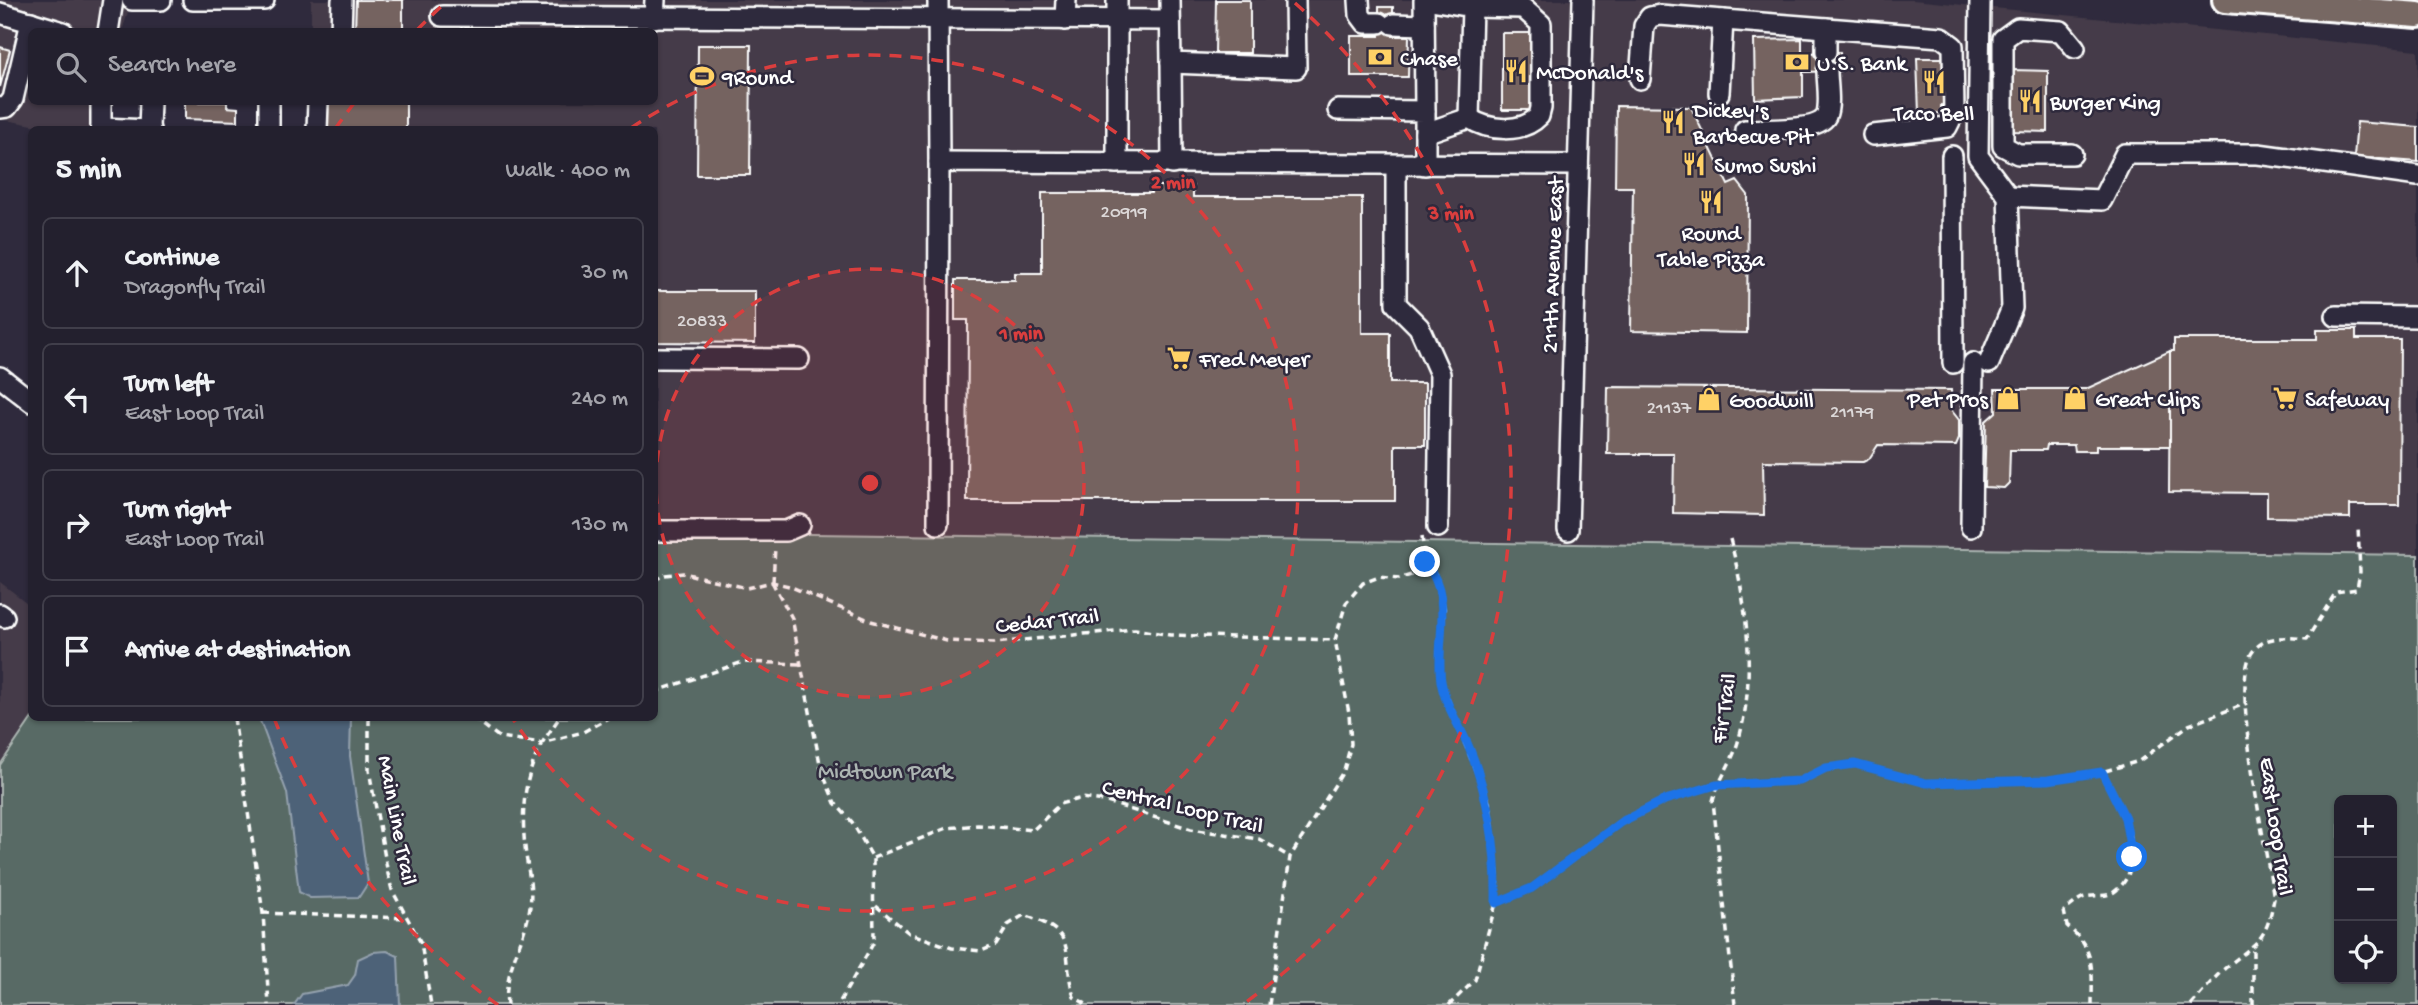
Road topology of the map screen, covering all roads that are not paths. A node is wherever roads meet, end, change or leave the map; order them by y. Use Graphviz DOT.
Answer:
graph roads {
  1 [pos="113,0"];
  2 [pos="132,0"];
  3 [pos="161,0"];
  4 [pos="193,0"];
  5 [pos="342,0"];
  6 [pos="1066,0"];
  7 [pos="1117,0"];
  8 [pos="1295,0"];
  9 [pos="1359,0"];
  10 [pos="1424,0"];
  11 [pos="1431,0"];
  12 [pos="1583,0"];
  13 [pos="1980,0"];
  14 [pos="2225,0"];
  15 [pos="263,1"];
  16 [pos="1472,7"];
  17 [pos="545,9"];
  18 [pos="630,9"];
  19 [pos="654,9"];
  20 [pos="739,9"];
  21 [pos="812,9"];
  22 [pos="938,10"];
  23 [pos="1170,10"];
  24 [pos="0,13"];
  25 [pos="2418,15"];
  26 [pos="442,16"];
  27 [pos="1065,20"];
  28 [pos="1723,20"];
  29 [pos="1117,21"];
  30 [pos="31,22"];
  31 [pos="1424,25"];
  32 [pos="30,28"];
  33 [pos="50,28"];
  34 [pos="109,28"];
  35 [pos="341,28"];
  36 [pos="1826,28"];
  37 [pos="28,37"];
  38 [pos="2075,48"];
  39 [pos="1171,63"];
  40 [pos="1640,79"];
  41 [pos="1719,93"];
  42 [pos="15,102"];
  43 [pos="97,105"];
  44 [pos="150,105"];
  45 [pos="269,105"];
  46 [pos="318,105"];
  47 [pos="1338,110"];
  48 [pos="1425,111"];
  49 [pos="1469,118"];
  50 [pos="101,126"];
  51 [pos="150,126"];
  52 [pos="268,126"];
  53 [pos="317,126"];
  54 [pos="1745,130"];
  55 [pos="1425,133"];
  56 [pos="1873,135"];
  57 [pos="2072,153"];
  58 [pos="1952,156"];
  59 [pos="939,162"];
  60 [pos="1117,163"];
  61 [pos="1172,164"];
  62 [pos="1396,164"];
  63 [pos="1425,164"];
  64 [pos="1578,165"];
  65 [pos="2418,176"];
  66 [pos="2008,196"];
  67 [pos="2336,316"];
  68 [pos="2418,317"];
  69 [pos="658,358"];
  70 [pos="799,359"];
  71 [pos="1953,363"];
  72 [pos="0,377"];
  73 [pos="28,399"];
  74 [pos="800,524"];
  75 [pos="938,524"];
  76 [pos="1430,527"];
  77 [pos="1971,527"];
  78 [pos="1568,530"];
  79 [pos="658,531"];
  1 -- 34 [label="street"];
  2 -- 3 [label="street"];
  4 -- 15 [label="street"];
  5 -- 35 [label="street"];
  6 -- 27 [label="street"];
  7 -- 29 [label="street"];
  8 -- 39 [label="street"];
  9 -- 31 [label="street"];
  10 -- 31 [label="street"];
  11 -- 16 [label="street"];
  12 -- 64 [label="street, 211th Avenue East"];
  13 -- 66 [label="street"];
  14 -- 25 [label="main road"];
  16 -- 49 [label="street"];
  16 -- 49 [label="street"];
  17 -- 18 [label="street"];
  17 -- 26 [label="street"];
  18 -- 19 [label="street"];
  19 -- 20 [label="street"];
  20 -- 21 [label="street"];
  21 -- 22 [label="street"];
  22 -- 27 [label="street"];
  22 -- 59 [label="street"];
  23 -- 29 [label="street"];
  23 -- 39 [label="street"];
  24 -- 30 [label="street"];
  27 -- 29 [label="street"];
  28 -- 36 [label="street"];
  28 -- 40 [label="street"];
  28 -- 41 [label="street"];
  29 -- 60 [label="street"];
  30 -- 32 [label="street"];
  30 -- 33 [label="street"];
  31 -- 48 [label="street"];
  36 -- 54 [label="street"];
  36 -- 56 [label="street"];
  37 -- 42 [label="street"];
  38 -- 57 [label="street"];
  39 -- 61 [label="street"];
  43 -- 50 [label="street"];
  44 -- 51 [label="street"];
  45 -- 52 [label="street"];
  46 -- 53 [label="street"];
  47 -- 48 [label="street"];
  48 -- 55 [label="street"];
  49 -- 55 [label="street"];
  55 -- 63 [label="street"];
  58 -- 71 [label="street"];
  59 -- 60 [label="street"];
  59 -- 75 [label="street"];
  60 -- 61 [label="street"];
  61 -- 62 [label="street"];
  62 -- 63 [label="street"];
  62 -- 76 [label="street"];
  63 -- 64 [label="street"];
  64 -- 78 [label="street, 211th Avenue East"];
  65 -- 66 [label="street"];
  66 -- 77 [label="street"];
  67 -- 68 [label="street"];
  69 -- 70 [label="street"];
  72 -- 73 [label="street"];
  74 -- 79 [label="street"];
}
